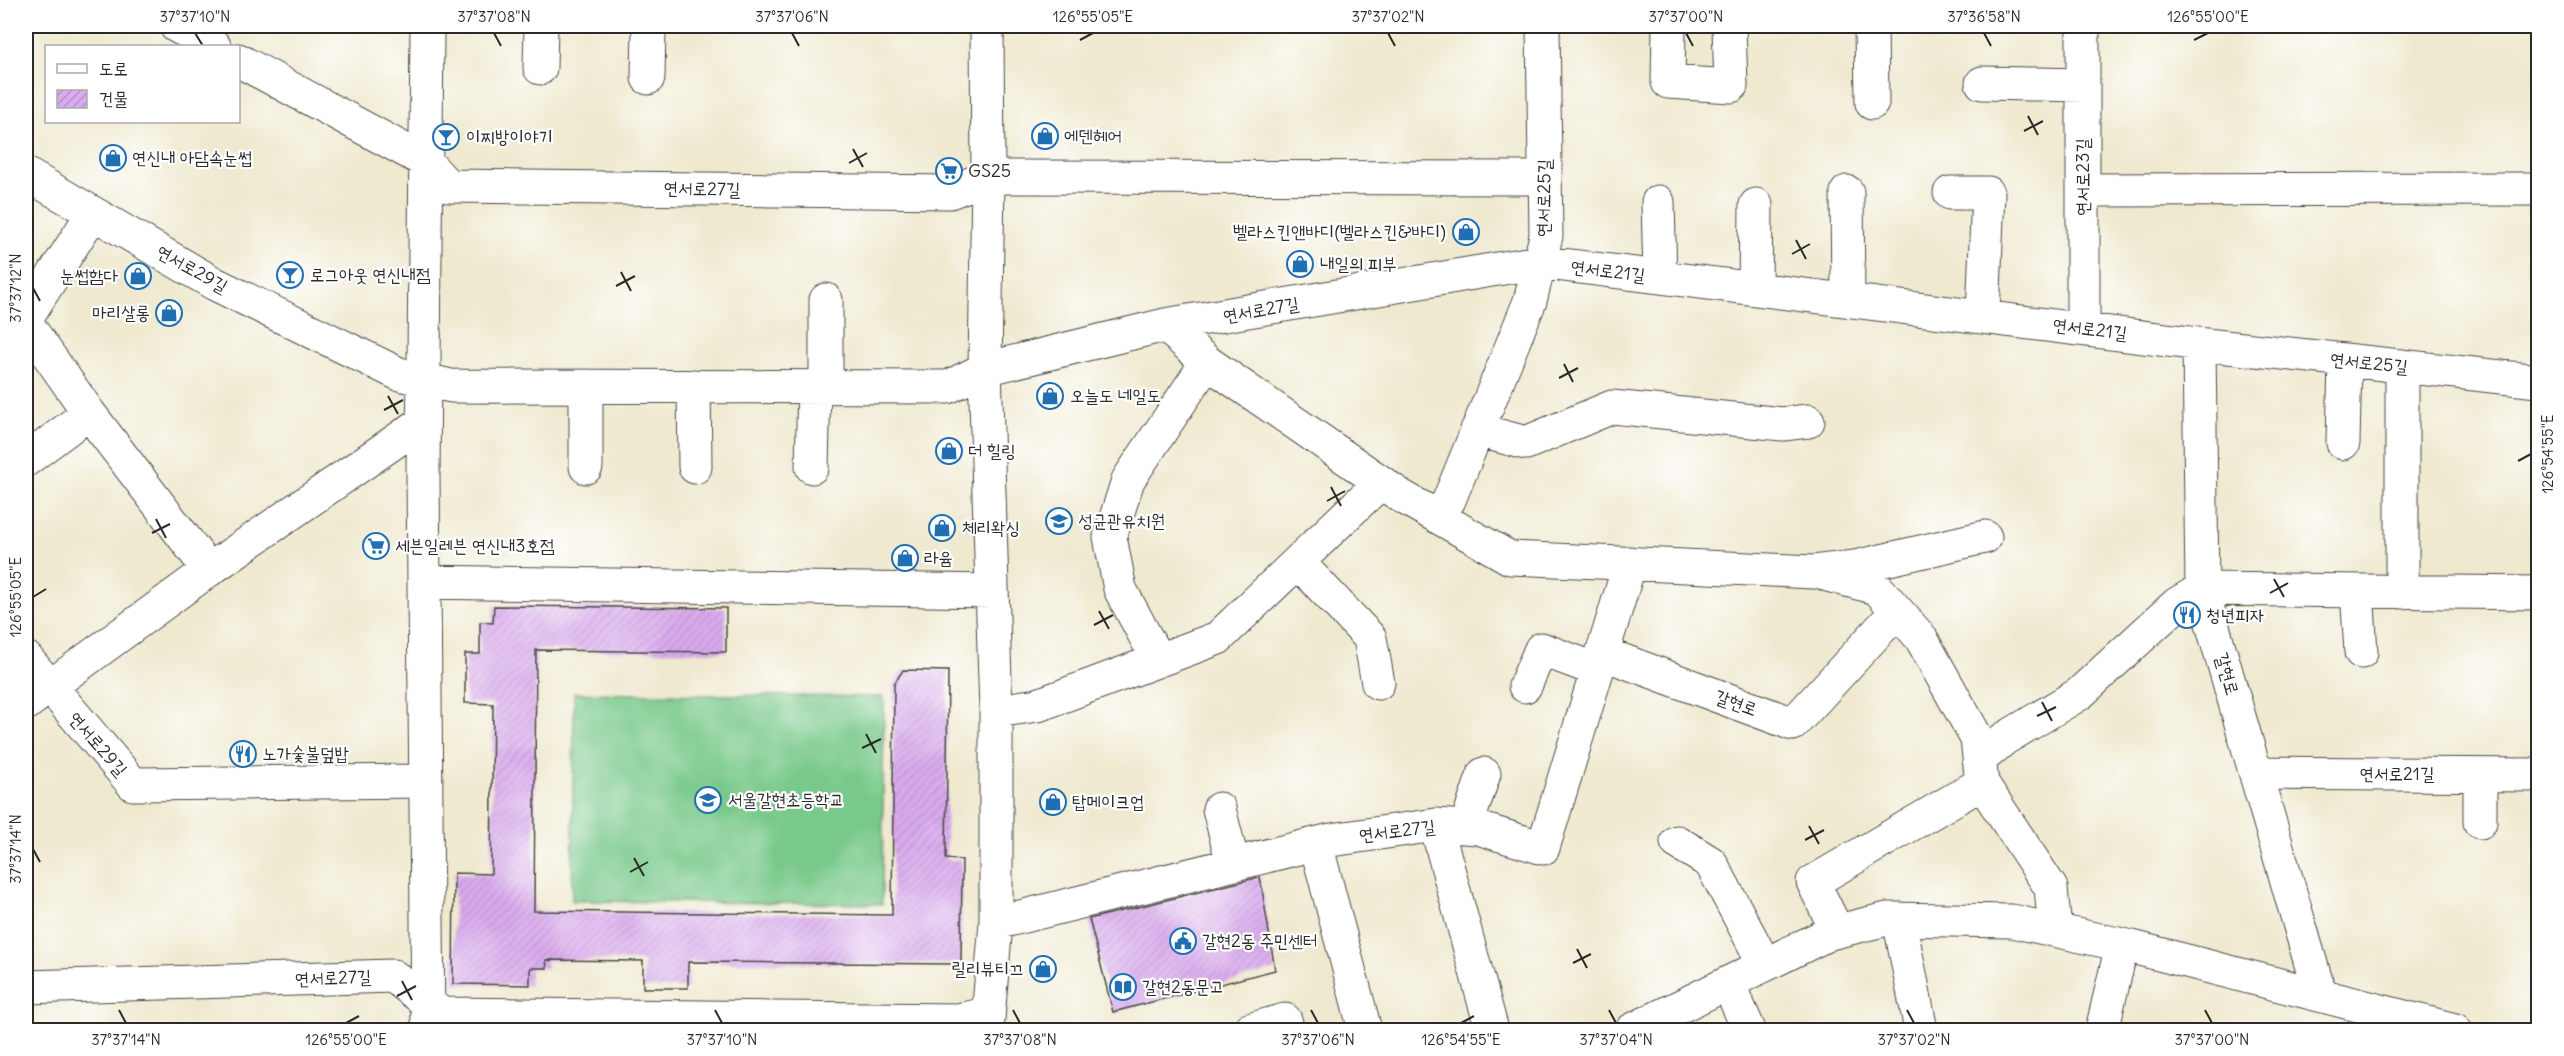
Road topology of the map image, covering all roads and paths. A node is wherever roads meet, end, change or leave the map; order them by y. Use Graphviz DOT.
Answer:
graph roads {
  1 [pos="176,26"];
  2 [pos="427,26"];
  3 [pos="541,26"];
  4 [pos="649,26"];
  5 [pos="987,26"];
  6 [pos="1543,26"];
  7 [pos="1669,26"];
  8 [pos="1729,26"];
  9 [pos="1871,26"];
  10 [pos="2083,26"];
  11 [pos="212,45"];
  12 [pos="240,61"];
  13 [pos="540,68"];
  14 [pos="648,78"];
  15 [pos="1982,83"];
  16 [pos="2083,85"];
  17 [pos="1872,103"];
  18 [pos="425,161"];
  19 [pos="26,174"];
  20 [pos="988,177"];
  21 [pos="1545,178"];
  22 [pos="2538,189"];
  23 [pos="2083,190"];
  24 [pos="1847,192"];
  25 [pos="1950,193"];
  26 [pos="1658,202"];
  27 [pos="1756,205"];
  28 [pos="93,213"];
  29 [pos="1539,262"];
  30 [pos="1660,277"];
  31 [pos="1755,288"];
  32 [pos="1848,299"];
  33 [pos="826,300"];
  34 [pos="1983,316"];
  35 [pos="26,318"];
  36 [pos="26,323"];
  37 [pos="1165,325"];
  38 [pos="2083,328"];
  39 [pos="2199,344"];
  40 [pos="2345,360"];
  41 [pos="1207,362"];
  42 [pos="2402,366"];
  43 [pos="985,369"];
  44 [pos="424,381"];
  45 [pos="2538,381"];
  46 [pos="586,386"];
  47 [pos="694,386"];
  48 [pos="820,386"];
  49 [pos="89,412"];
  50 [pos="1808,421"];
  51 [pos="423,422"];
  52 [pos="1477,430"];
  53 [pos="2343,443"];
  54 [pos="26,460"];
  55 [pos="586,467"];
  56 [pos="695,467"];
  57 [pos="813,467"];
  58 [pos="1381,482"];
  59 [pos="1439,517"];
  60 [pos="1985,537"];
  61 [pos="1298,562"];
  62 [pos="1630,563"];
  63 [pos="209,570"];
  64 [pos="1813,572"];
  65 [pos="424,582"];
  66 [pos="2202,589"];
  67 [pos="992,591"];
  68 [pos="2357,591"];
  69 [pos="2402,592"];
  70 [pos="2538,593"];
  71 [pos="1897,611"];
  72 [pos="2361,652"];
  73 [pos="26,657"];
  74 [pos="1158,660"];
  75 [pos="1599,661"];
  76 [pos="1378,682"];
  77 [pos="1525,687"];
  78 [pos="37,695"];
  79 [pos="996,711"];
  80 [pos="1981,772"];
  81 [pos="2256,773"];
  82 [pos="1484,774"];
  83 [pos="2480,775"];
  84 [pos="2538,775"];
  85 [pos="426,781"];
  86 [pos="1219,809"];
  87 [pos="2480,822"];
  88 [pos="1451,826"];
  89 [pos="1677,842"];
  90 [pos="1316,844"];
  91 [pos="1233,864"];
  92 [pos="1899,919"];
  93 [pos="996,922"];
  94 [pos="2055,930"];
  95 [pos="1836,931"];
  96 [pos="2122,945"];
  97 [pos="1765,965"];
  98 [pos="1728,983"];
  99 [pos="26,987"];
  100 [pos="2320,995"];
  101 [pos="428,1017"];
  102 [pos="987,1022"];
  103 [pos="1637,1029"];
  104 [pos="1249,1030"];
  105 [pos="1288,1030"];
  106 [pos="1365,1030"];
  107 [pos="1492,1030"];
  108 [pos="1749,1030"];
  109 [pos="1921,1030"];
  110 [pos="2102,1030"];
  111 [pos="2455,1030"];
  1 -- 11 [label="street"];
  2 -- 18 [label="street"];
  3 -- 13 [label="street"];
  4 -- 14 [label="street"];
  5 -- 20 [label="street, 연서로27길"];
  6 -- 21 [label="street, 연서로25길"];
  7 -- 8 [label="street"];
  9 -- 17 [label="street"];
  10 -- 16 [label="street, 연서로23길"];
  12 -- 18 [label="street"];
  15 -- 16 [label="street"];
  16 -- 23 [label="street, 연서로23길"];
  18 -- 20 [label="street, 연서로27길"];
  18 -- 44 [label="street"];
  19 -- 28 [label="street, 연서로29길"];
  20 -- 21 [label="street, 연서로27길"];
  20 -- 43 [label="street, 연서로27길"];
  21 -- 29 [label="street, 연서로25길"];
  22 -- 23 [label="street"];
  23 -- 38 [label="street, 연서로23길"];
  24 -- 32 [label="street"];
  25 -- 34 [label="street"];
  26 -- 30 [label="street"];
  27 -- 31 [label="street"];
  28 -- 35 [label="street"];
  28 -- 44 [label="street, 연서로29길"];
  29 -- 30 [label="street, 연서로21길"];
  29 -- 37 [label="street, 연서로27길"];
  29 -- 52 [label="street, 연서로25길"];
  30 -- 31 [label="street, 연서로21길"];
  31 -- 32 [label="street, 연서로21길"];
  32 -- 34 [label="street, 연서로21길"];
  33 -- 48 [label="street"];
  34 -- 38 [label="street, 연서로21길"];
  36 -- 49 [label="street"];
  37 -- 41 [label="street"];
  37 -- 43 [label="street, 연서로27길"];
  38 -- 39 [label="street, 연서로21길"];
  39 -- 40 [label="street, 연서로25길"];
  39 -- 66 [label="street"];
  40 -- 42 [label="street, 연서로25길"];
  40 -- 53 [label="street"];
  41 -- 58 [label="street"];
  41 -- 74 [label="street"];
  42 -- 45 [label="street, 연서로25길"];
  42 -- 69 [label="street"];
  43 -- 48 [label="street, 연서로27길"];
  43 -- 67 [label="street, 연서로27길"];
  44 -- 46 [label="street, 연서로29길"];
  44 -- 51 [label="street"];
  46 -- 47 [label="street, 연서로27길"];
  46 -- 55 [label="street"];
  47 -- 48 [label="street, 연서로27길"];
  47 -- 56 [label="street"];
  48 -- 57 [label="street"];
  49 -- 54 [label="street"];
  49 -- 63 [label="street"];
  50 -- 52 [label="street"];
  51 -- 63 [label="street"];
  51 -- 65 [label="street"];
  52 -- 59 [label="street, 연서로25길"];
  58 -- 59 [label="street"];
  58 -- 61 [label="street"];
  59 -- 62 [label="street"];
  60 -- 64 [label="street"];
  61 -- 74 [label="street"];
  61 -- 76 [label="street"];
  62 -- 64 [label="street"];
  62 -- 75 [label="street, 연서로27길"];
  63 -- 78 [label="street"];
  64 -- 71 [label="street"];
  65 -- 67 [label="street"];
  65 -- 85 [label="street"];
  66 -- 68 [label="street"];
  66 -- 80 [label="street"];
  66 -- 81 [label="street, 갈현로"];
  67 -- 79 [label="street, 연서로27길"];
  68 -- 69 [label="street"];
  68 -- 72 [label="street"];
  69 -- 70 [label="street"];
  71 -- 75 [label="street, 갈현로"];
  71 -- 80 [label="street"];
  73 -- 78 [label="street, 연서로29길"];
  74 -- 79 [label="street"];
  75 -- 77 [label="street"];
  75 -- 88 [label="street, 연서로27길"];
  78 -- 85 [label="street, 연서로29길"];
  79 -- 93 [label="street, 연서로27길"];
  80 -- 94 [label="street"];
  80 -- 95 [label="street"];
  81 -- 83 [label="street, 연서로21길"];
  81 -- 100 [label="street, 갈현로"];
  82 -- 88 [label="street"];
  83 -- 84 [label="street, 연서로21길"];
  83 -- 87 [label="street"];
  85 -- 101 [label="street"];
  86 -- 91 [label="street"];
  88 -- 90 [label="street, 연서로27길"];
  88 -- 107 [label="street"];
  89 -- 97 [label="street"];
  90 -- 91 [label="street, 연서로27길"];
  90 -- 106 [label="street"];
  91 -- 93 [label="street, 연서로27길"];
  92 -- 94 [label="street"];
  92 -- 95 [label="street"];
  92 -- 109 [label="street"];
  93 -- 102 [label="street, 연서로27길"];
  94 -- 96 [label="street"];
  95 -- 97 [label="street"];
  96 -- 100 [label="street"];
  96 -- 110 [label="street"];
  97 -- 98 [label="street"];
  98 -- 103 [label="street"];
  98 -- 108 [label="street"];
  99 -- 101 [label="street, 연서로27길"];
  100 -- 111 [label="street"];
  101 -- 102 [label="street, 연서로27길"];
  104 -- 105 [label="street"];
}
